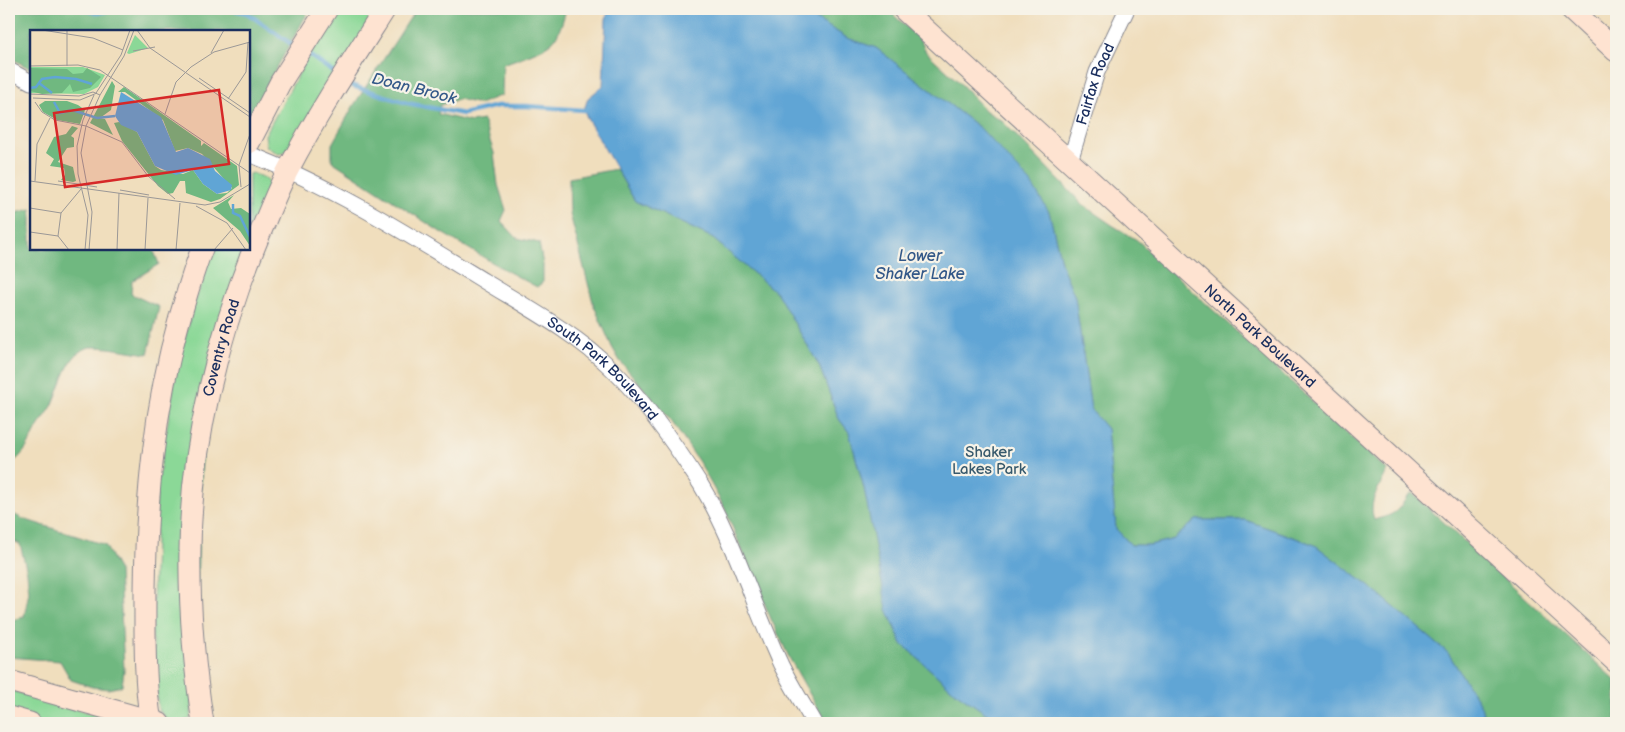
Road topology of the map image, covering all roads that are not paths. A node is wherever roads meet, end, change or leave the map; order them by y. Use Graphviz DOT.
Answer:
graph roads {
  1 [pos="385,9"];
  2 [pos="903,9"];
  3 [pos="1126,9"];
  4 [pos="1571,9"];
  5 [pos="323,15"];
  6 [pos="1616,51"];
  7 [pos="9,70"];
  8 [pos="30,81"];
  9 [pos="250,141"];
  10 [pos="250,154"];
  11 [pos="1070,161"];
  12 [pos="288,170"];
  13 [pos="202,250"];
  14 [pos="1616,662"];
  15 [pos="9,681"];
  16 [pos="9,717"];
  17 [pos="153,722"];
  18 [pos="30,723"];
  19 [pos="203,723"];
  20 [pos="814,723"];
  1 -- 12 [label="street, Coventry Road"];
  2 -- 11 [label="street, North Park Boulevard"];
  3 -- 11 [label="street, Fairfax Road"];
  4 -- 6 [label="street"];
  5 -- 9 [label="street"];
  7 -- 8 [label="street"];
  10 -- 12 [label="street, South Park Boulevard"];
  11 -- 14 [label="street, North Park Boulevard"];
  12 -- 19 [label="street, Coventry Road"];
  12 -- 20 [label="street, South Park Boulevard"];
  13 -- 17 [label="street"];
  15 -- 17 [label="street"];
  16 -- 18 [label="street"];
}
